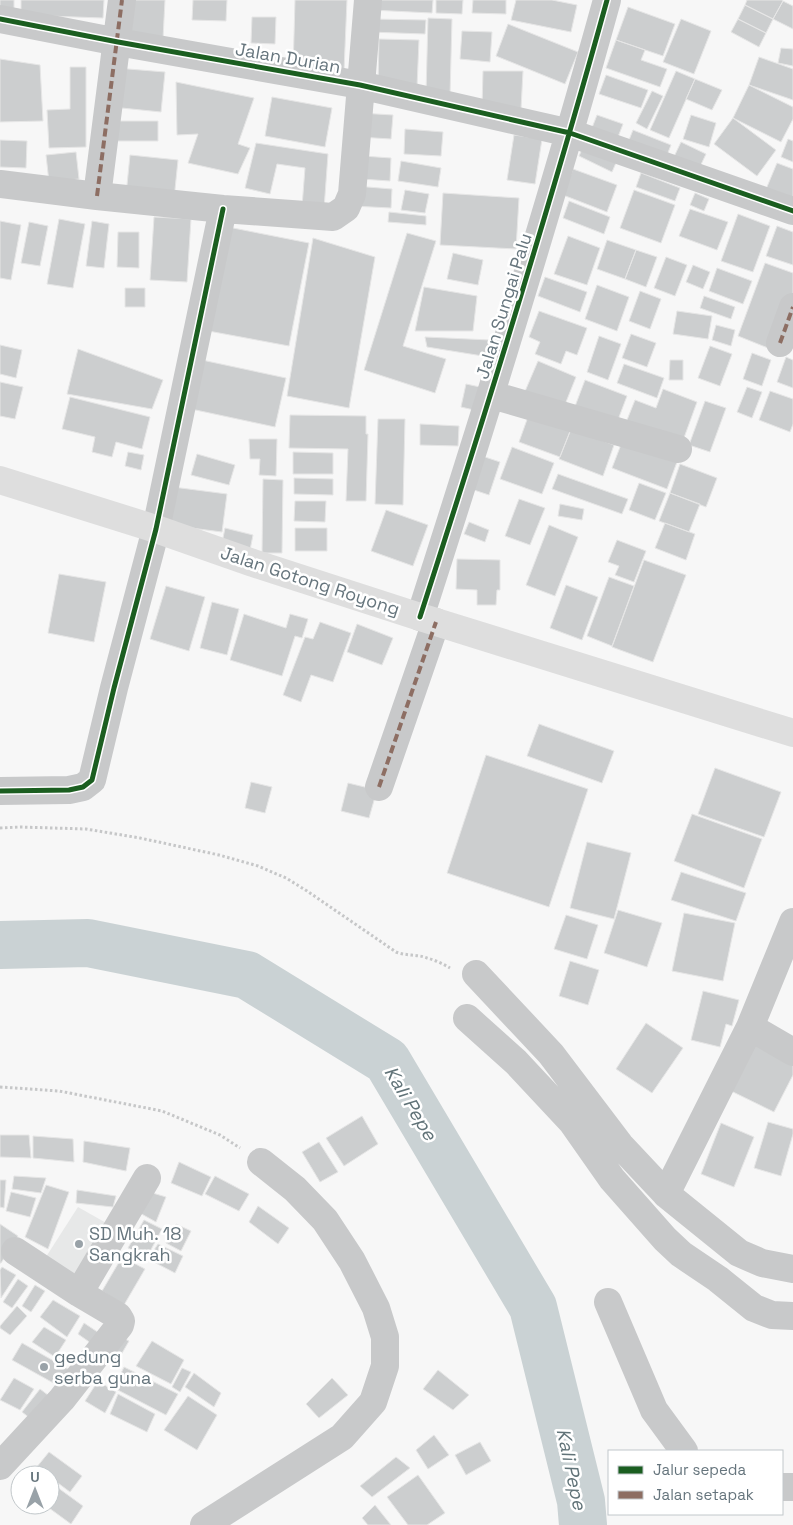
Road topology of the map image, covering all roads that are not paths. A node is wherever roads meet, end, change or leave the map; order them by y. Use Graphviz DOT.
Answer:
graph roads {
  1 [pos="122,0"];
  2 [pos="368,0"];
  3 [pos="607,0"];
  4 [pos="0,19"];
  5 [pos="118,42"];
  6 [pos="360,85"];
  7 [pos="570,132"];
  8 [pos="0,184"];
  9 [pos="97,196"];
  10 [pos="222,209"];
  11 [pos="793,211"];
  12 [pos="793,307"];
  13 [pos="780,343"];
  14 [pos="492,395"];
  15 [pos="678,449"];
  16 [pos="0,480"];
  17 [pos="156,529"];
  18 [pos="428,619"];
  19 [pos="793,733"];
  20 [pos="379,786"];
  21 [pos="0,791"];
  22 [pos="793,922"];
  23 [pos="476,974"];
  24 [pos="467,1018"];
  25 [pos="750,1027"];
  26 [pos="793,1052"];
  27 [pos="261,1162"];
  28 [pos="147,1178"];
  29 [pos="666,1194"];
  30 [pos="15,1251"];
  31 [pos="793,1269"];
  32 [pos="79,1293"];
  33 [pos="608,1302"];
  34 [pos="793,1316"];
  35 [pos="683,1450"];
  36 [pos="0,1466"];
  37 [pos="204,1525"];
  1 -- 5 [label="street"];
  2 -- 6 [label="street"];
  3 -- 7 [label="street, Jalan Sungai Palu"];
  4 -- 5 [label="street, Jalan Durian"];
  5 -- 6 [label="street, Jalan Durian"];
  5 -- 9 [label="street"];
  6 -- 7 [label="street, Jalan Durian"];
  6 -- 10 [label="street"];
  7 -- 11 [label="street, Jalan Durian"];
  7 -- 14 [label="street, Jalan Sungai Palu"];
  8 -- 9 [label="street"];
  9 -- 10 [label="street"];
  10 -- 17 [label="street"];
  12 -- 13 [label="street"];
  14 -- 15 [label="street"];
  14 -- 18 [label="street, Jalan Sungai Palu"];
  16 -- 17 [label="main road, Jalan Gotong Royong"];
  17 -- 18 [label="main road, Jalan Gotong Royong"];
  17 -- 21 [label="street"];
  18 -- 19 [label="main road, Jalan Gotong Royong"];
  18 -- 20 [label="street, Jalan Sungai Palu"];
  22 -- 25 [label="street"];
  23 -- 29 [label="street"];
  24 -- 34 [label="street"];
  25 -- 26 [label="street"];
  25 -- 29 [label="street"];
  27 -- 37 [label="street"];
  28 -- 32 [label="street"];
  29 -- 31 [label="street"];
  30 -- 32 [label="street"];
  32 -- 36 [label="street"];
  33 -- 35 [label="street"];
}
